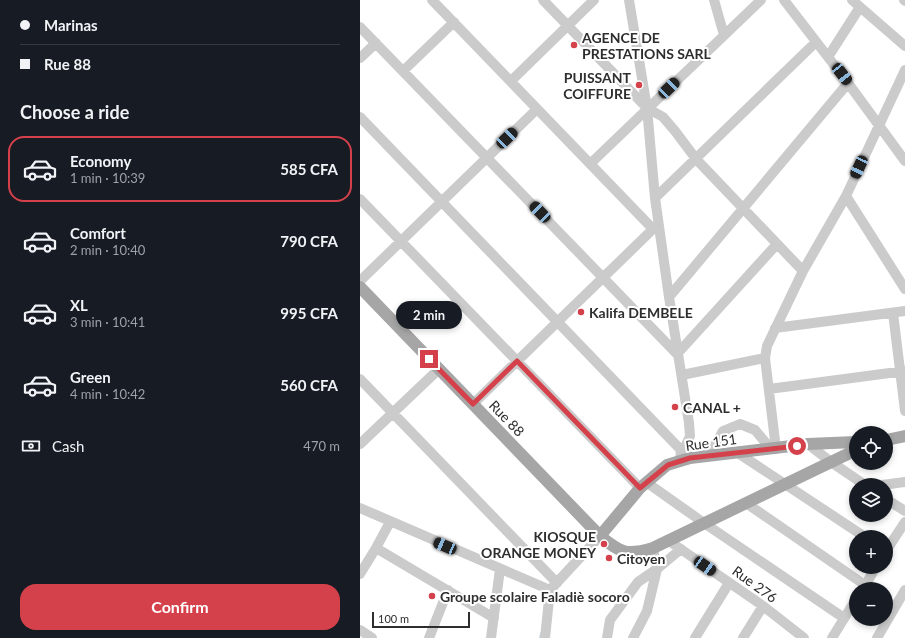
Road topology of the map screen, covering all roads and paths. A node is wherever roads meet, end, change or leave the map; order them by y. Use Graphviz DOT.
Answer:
graph roads {
  1 [pos="432,0"];
  2 [pos="543,0"];
  3 [pos="594,0"];
  4 [pos="629,0"];
  5 [pos="714,0"];
  6 [pos="761,0"];
  7 [pos="784,0"];
  8 [pos="856,3"];
  9 [pos="454,22"];
  10 [pos="568,26"];
  11 [pos="360,27"];
  12 [pos="724,35"];
  13 [pos="816,42"];
  14 [pos="376,43"];
  15 [pos="905,46"];
  16 [pos="828,57"];
  17 [pos="360,58"];
  18 [pos="905,70"];
  19 [pos="403,71"];
  20 [pos="511,81"];
  21 [pos="848,83"];
  22 [pos="647,108"];
  23 [pos="538,109"];
  24 [pos="360,117"];
  25 [pos="879,125"];
  26 [pos="487,158"];
  27 [pos="696,159"];
  28 [pos="905,161"];
  29 [pos="590,164"];
  30 [pos="846,196"];
  31 [pos="655,198"];
  32 [pos="360,199"];
  33 [pos="442,201"];
  34 [pos="743,208"];
  35 [pos="656,229"];
  36 [pos="401,241"];
  37 [pos="777,244"];
  38 [pos="803,271"];
  39 [pos="603,278"];
  40 [pos="360,281"];
  41 [pos="360,287"];
  42 [pos="905,289"];
  43 [pos="669,297"];
  44 [pos="905,311"];
  45 [pos="893,313"];
  46 [pos="558,322"];
  47 [pos="775,328"];
  48 [pos="677,354"];
  49 [pos="765,358"];
  50 [pos="517,361"];
  51 [pos="439,369"];
  52 [pos="903,372"];
  53 [pos="682,375"];
  54 [pos="360,379"];
  55 [pos="769,388"];
  56 [pos="473,404"];
  57 [pos="905,411"];
  58 [pos="393,413"];
  59 [pos="905,436"];
  60 [pos="893,439"];
  61 [pos="849,442"];
  62 [pos="360,444"];
  63 [pos="808,444"];
  64 [pos="773,449"];
  65 [pos="738,453"];
  66 [pos="849,453"];
  67 [pos="680,456"];
  68 [pos="709,456"];
  69 [pos="831,462"];
  70 [pos="855,478"];
  71 [pos="905,482"];
  72 [pos="786,484"];
  73 [pos="893,484"];
  74 [pos="643,485"];
  75 [pos="746,503"];
  76 [pos="893,503"];
  77 [pos="360,508"];
  78 [pos="905,511"];
  79 [pos="390,522"];
  80 [pos="905,522"];
  81 [pos="704,523"];
  82 [pos="855,530"];
  83 [pos="600,536"];
  84 [pos="893,540"];
  85 [pos="669,541"];
  86 [pos="376,548"];
  87 [pos="653,548"];
  88 [pos="681,549"];
  89 [pos="500,569"];
  90 [pos="657,569"];
  91 [pos="360,574"];
  92 [pos="857,582"];
  93 [pos="729,583"];
  94 [pos="554,587"];
  95 [pos="448,590"];
  96 [pos="905,590"];
  97 [pos="763,606"];
  98 [pos="849,610"];
  99 [pos="494,618"];
  100 [pos="844,618"];
  101 [pos="791,628"];
  102 [pos="360,630"];
  103 [pos="372,638"];
  104 [pos="429,638"];
  105 [pos="491,638"];
  106 [pos="545,638"];
  107 [pos="607,638"];
  108 [pos="633,638"];
  109 [pos="695,638"];
  110 [pos="743,638"];
  111 [pos="786,638"];
  112 [pos="804,638"];
  113 [pos="832,638"];
  114 [pos="877,638"];
  1 -- 9 [label="street"];
  2 -- 10 [label="street"];
  3 -- 10 [label="street"];
  4 -- 22 [label="street"];
  5 -- 12 [label="street"];
  6 -- 12 [label="street"];
  7 -- 13 [label="street"];
  8 -- 15 [label="street"];
  8 -- 16 [label="street"];
  9 -- 19 [label="street"];
  9 -- 20 [label="street"];
  10 -- 20 [label="street"];
  10 -- 22 [label="street"];
  11 -- 14 [label="street"];
  12 -- 22 [label="street"];
  13 -- 16 [label="street"];
  13 -- 27 [label="street"];
  14 -- 17 [label="street"];
  14 -- 19 [label="street"];
  16 -- 21 [label="street"];
  18 -- 25 [label="street"];
  19 -- 26 [label="street"];
  20 -- 23 [label="street"];
  21 -- 25 [label="street"];
  21 -- 34 [label="street"];
  22 -- 27 [label="street"];
  22 -- 29 [label="street"];
  22 -- 31 [label="street"];
  23 -- 26 [label="street"];
  23 -- 29 [label="street"];
  24 -- 33 [label="street"];
  25 -- 28 [label="street"];
  25 -- 30 [label="street"];
  26 -- 33 [label="street"];
  26 -- 39 [label="street"];
  27 -- 31 [label="street"];
  27 -- 34 [label="street"];
  29 -- 35 [label="street"];
  30 -- 38 [label="street"];
  30 -- 42 [label="street"];
  31 -- 35 [label="street"];
  32 -- 36 [label="street"];
  33 -- 36 [label="street"];
  33 -- 46 [label="street"];
  34 -- 37 [label="street"];
  34 -- 43 [label="street"];
  35 -- 39 [label="street"];
  35 -- 43 [label="street"];
  36 -- 40 [label="street"];
  36 -- 50 [label="street"];
  37 -- 38 [label="street"];
  37 -- 48 [label="street"];
  38 -- 47 [label="street"];
  39 -- 46 [label="street"];
  39 -- 48 [label="street"];
  41 -- 51 [label="main road, Rue 88"];
  43 -- 48 [label="street"];
  44 -- 45 [label="street"];
  45 -- 47 [label="street"];
  45 -- 52 [label="street"];
  46 -- 50 [label="street"];
  46 -- 67 [label="street"];
  47 -- 49 [label="street"];
  48 -- 53 [label="street"];
  49 -- 53 [label="street"];
  49 -- 55 [label="street"];
  50 -- 56 [label="street"];
  50 -- 74 [label="street"];
  51 -- 56 [label="main road, Rue 88"];
  51 -- 58 [label="street"];
  52 -- 55 [label="street"];
  52 -- 57 [label="street"];
  53 -- 67 [label="street"];
  54 -- 58 [label="street"];
  55 -- 64 [label="street"];
  56 -- 83 [label="main road, Rue 88"];
  58 -- 62 [label="street"];
  58 -- 94 [label="street"];
  59 -- 60 [label="main road"];
  61 -- 63 [label="main road, Rue 151"];
  63 -- 64 [label="main road, Rue 151"];
  63 -- 69 [label="street"];
  64 -- 65 [label="main road, Rue 151"];
  64 -- 68 [label="street"];
  65 -- 68 [label="main road, Rue 151"];
  65 -- 72 [label="street"];
  66 -- 69 [label="main road, Rue 88"];
  67 -- 68 [label="main road, Rue 151"];
  67 -- 74 [label="main road, Rue 151"];
  69 -- 70 [label="street"];
  69 -- 72 [label="main road, Rue 88"];
  71 -- 73 [label="street"];
  72 -- 75 [label="main road, Rue 88"];
  72 -- 82 [label="street"];
  74 -- 81 [label="street"];
  74 -- 83 [label="main road, Rue 151"];
  75 -- 81 [label="main road, Rue 88"];
  75 -- 92 [label="street"];
  76 -- 78 [label="street"];
  77 -- 79 [label="street"];
  79 -- 86 [label="street"];
  79 -- 89 [label="street"];
  80 -- 84 [label="street"];
  81 -- 85 [label="main road, Rue 88"];
  81 -- 100 [label="street"];
  83 -- 87 [label="main road, Rue 88"];
  83 -- 94 [label="street"];
  85 -- 87 [label="main road, Rue 88"];
  85 -- 88 [label="street, Rue 276"];
  86 -- 91 [label="street"];
  86 -- 95 [label="street"];
  87 -- 90 [label="street"];
  88 -- 90 [label="street"];
  88 -- 93 [label="street, Rue 276"];
  89 -- 94 [label="street"];
  89 -- 99 [label="street"];
  90 -- 107 [label="street"];
  90 -- 108 [label="street"];
  93 -- 97 [label="street, Rue 276"];
  93 -- 109 [label="street"];
  94 -- 106 [label="street"];
  95 -- 99 [label="street"];
  95 -- 104 [label="street"];
  96 -- 114 [label="street"];
  97 -- 101 [label="street, Rue 276"];
  97 -- 110 [label="street"];
  98 -- 100 [label="street"];
  99 -- 105 [label="street"];
  100 -- 113 [label="street"];
  101 -- 111 [label="street"];
  101 -- 112 [label="street, Rue 276"];
  102 -- 103 [label="street"];
}
